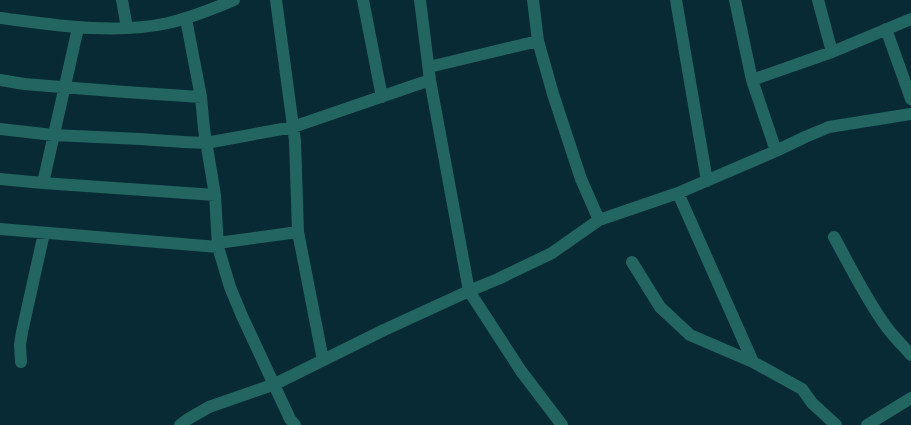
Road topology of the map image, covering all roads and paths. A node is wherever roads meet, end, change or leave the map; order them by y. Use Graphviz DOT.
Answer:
graph roads {
  1 [pos="122,0"];
  2 [pos="234,0"];
  3 [pos="276,0"];
  4 [pos="363,0"];
  5 [pos="420,0"];
  6 [pos="533,0"];
  7 [pos="676,0"];
  8 [pos="735,0"];
  9 [pos="818,0"];
  10 [pos="0,18"];
  11 [pos="186,19"];
  12 [pos="911,19"];
  13 [pos="78,28"];
  14 [pos="128,28"];
  15 [pos="886,29"];
  16 [pos="538,41"];
  17 [pos="832,52"];
  18 [pos="429,67"];
  19 [pos="0,80"];
  20 [pos="430,80"];
  21 [pos="752,80"];
  22 [pos="65,87"];
  23 [pos="201,96"];
  24 [pos="382,97"];
  25 [pos="911,99"];
  26 [pos="911,114"];
  27 [pos="293,127"];
  28 [pos="0,129"];
  29 [pos="53,135"];
  30 [pos="206,143"];
  31 [pos="776,152"];
  32 [pos="0,179"];
  33 [pos="707,181"];
  34 [pos="43,183"];
  35 [pos="678,193"];
  36 [pos="215,195"];
  37 [pos="599,220"];
  38 [pos="0,229"];
  39 [pos="298,232"];
  40 [pos="44,233"];
  41 [pos="834,237"];
  42 [pos="218,245"];
  43 [pos="632,262"];
  44 [pos="469,291"];
  45 [pos="911,355"];
  46 [pos="323,360"];
  47 [pos="21,362"];
  48 [pos="753,362"];
  49 [pos="274,384"];
  50 [pos="911,398"];
  51 [pos="180,425"];
  52 [pos="295,425"];
  53 [pos="562,425"];
  54 [pos="836,425"];
  55 [pos="867,425"];
  1 -- 14 [label="street"];
  2 -- 11 [label="street"];
  3 -- 27 [label="street"];
  4 -- 24 [label="street"];
  5 -- 18 [label="street"];
  6 -- 16 [label="street"];
  7 -- 33 [label="street"];
  8 -- 21 [label="street"];
  9 -- 17 [label="street"];
  10 -- 13 [label="street"];
  11 -- 14 [label="street"];
  11 -- 23 [label="street"];
  12 -- 15 [label="street"];
  13 -- 14 [label="street"];
  13 -- 22 [label="street"];
  15 -- 17 [label="street"];
  15 -- 25 [label="street"];
  16 -- 18 [label="street"];
  16 -- 37 [label="street"];
  17 -- 21 [label="street"];
  18 -- 20 [label="street"];
  19 -- 22 [label="street"];
  20 -- 24 [label="street"];
  20 -- 44 [label="street"];
  21 -- 31 [label="street"];
  22 -- 23 [label="street"];
  22 -- 29 [label="street"];
  23 -- 30 [label="street"];
  24 -- 27 [label="street"];
  26 -- 31 [label="street"];
  27 -- 30 [label="street"];
  27 -- 39 [label="street"];
  28 -- 29 [label="street"];
  29 -- 30 [label="street"];
  29 -- 34 [label="street"];
  30 -- 36 [label="street"];
  31 -- 33 [label="street"];
  32 -- 34 [label="street"];
  33 -- 35 [label="street"];
  34 -- 36 [label="street"];
  35 -- 37 [label="street"];
  35 -- 48 [label="street"];
  36 -- 42 [label="street"];
  37 -- 44 [label="street"];
  38 -- 40 [label="street"];
  39 -- 42 [label="street"];
  39 -- 46 [label="street"];
  40 -- 42 [label="street"];
  40 -- 47 [label="street"];
  41 -- 45 [label="street"];
  42 -- 49 [label="street"];
  43 -- 48 [label="street"];
  44 -- 46 [label="street"];
  44 -- 53 [label="street"];
  46 -- 49 [label="street"];
  48 -- 54 [label="street"];
  49 -- 51 [label="street"];
  49 -- 52 [label="street"];
  50 -- 55 [label="street"];
}
